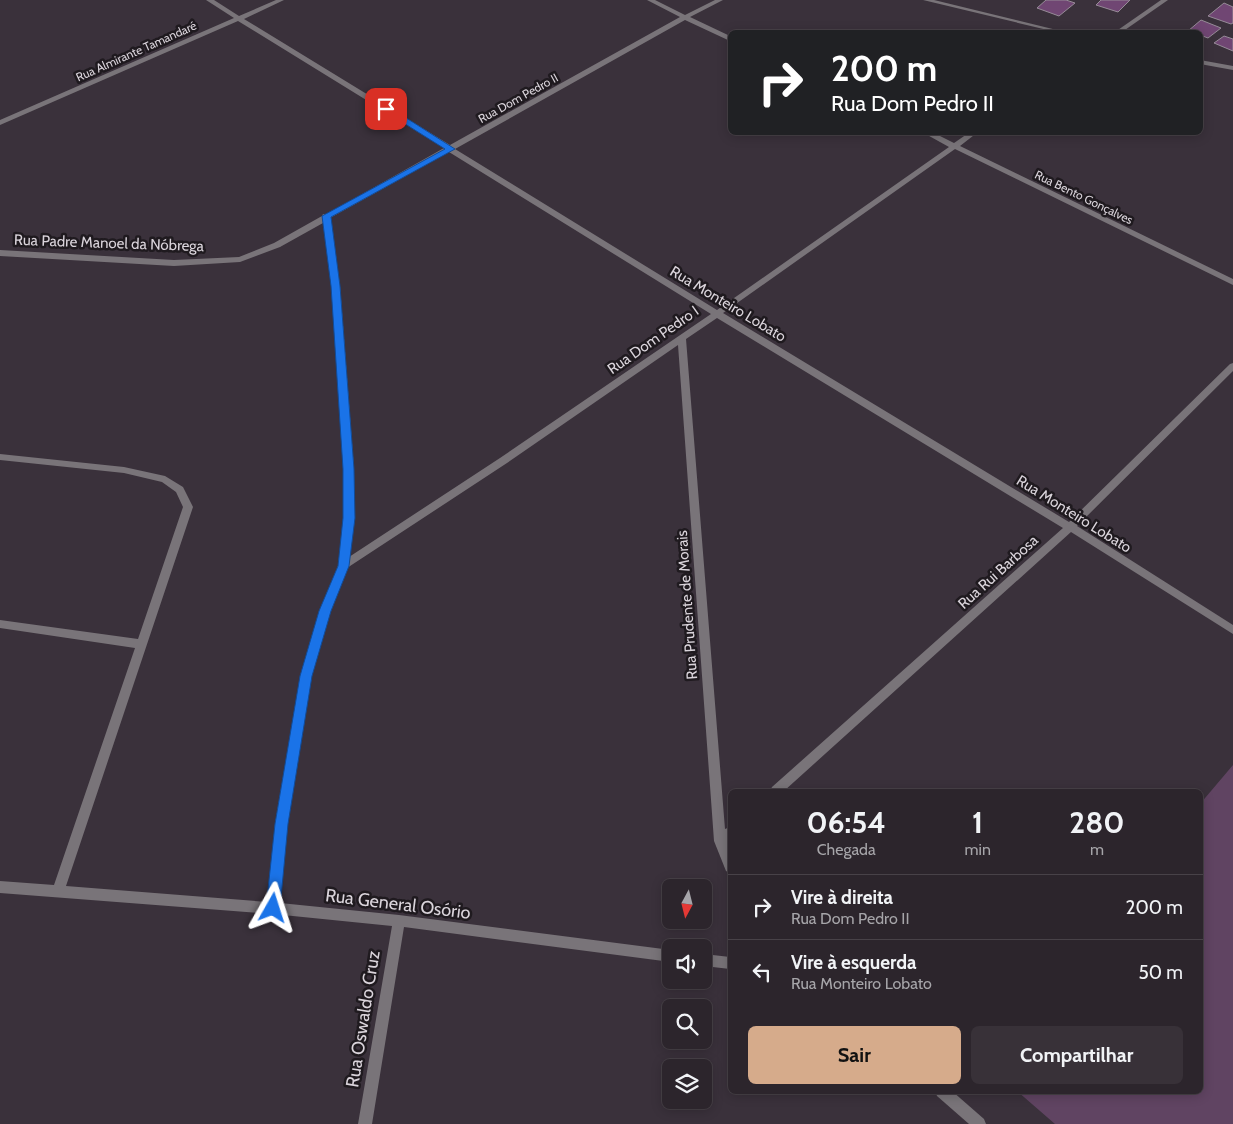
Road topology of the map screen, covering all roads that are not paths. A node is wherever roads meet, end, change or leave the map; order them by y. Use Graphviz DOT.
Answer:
graph roads {
  1 [pos="209,0"];
  2 [pos="281,0"];
  3 [pos="650,0"];
  4 [pos="720,0"];
  5 [pos="926,0"];
  6 [pos="1164,0"];
  7 [pos="685,17"];
  8 [pos="239,18"];
  9 [pos="1054,30"];
  10 [pos="1121,30"];
  11 [pos="728,38"];
  12 [pos="1203,63"];
  13 [pos="1233,68"];
  14 [pos="0,123"];
  15 [pos="931,135"];
  16 [pos="971,135"];
  17 [pos="954,147"];
  18 [pos="451,149"];
  19 [pos="326,216"];
  20 [pos="0,252"];
  21 [pos="1233,282"];
  22 [pos="716,313"];
  23 [pos="682,338"];
  24 [pos="1233,366"];
  25 [pos="0,457"];
  26 [pos="1070,527"];
  27 [pos="343,566"];
  28 [pos="0,624"];
  29 [pos="1233,630"];
  30 [pos="140,644"];
  31 [pos="778,789"];
  32 [pos="728,834"];
  33 [pos="720,841"];
  34 [pos="728,862"];
  35 [pos="0,887"];
  36 [pos="58,891"];
  37 [pos="273,908"];
  38 [pos="399,921"];
  39 [pos="662,955"];
  40 [pos="712,961"];
  41 [pos="728,964"];
  42 [pos="945,1094"];
  43 [pos="365,1124"];
  44 [pos="979,1124"];
  1 -- 8 [label="street, Rua Monteiro Lobato"];
  2 -- 8 [label="street, Rua Almirante Tamandaré"];
  3 -- 7 [label="street"];
  4 -- 7 [label="street, Rua Dom Pedro II"];
  5 -- 9 [label="street"];
  6 -- 10 [label="street"];
  7 -- 11 [label="street"];
  7 -- 18 [label="street, Rua Dom Pedro II"];
  8 -- 14 [label="street, Rua Almirante Tamandaré"];
  8 -- 18 [label="street, Rua Monteiro Lobato"];
  12 -- 13 [label="street"];
  15 -- 17 [label="street, Rua Bento Gonçalves"];
  16 -- 17 [label="street, Rua Dom Pedro I"];
  17 -- 21 [label="street, Rua Bento Gonçalves"];
  17 -- 22 [label="street, Rua Dom Pedro I"];
  18 -- 19 [label="street, Rua Dom Pedro II"];
  18 -- 22 [label="street, Rua Monteiro Lobato"];
  19 -- 20 [label="street, Rua Padre Manoel da Nóbrega"];
  19 -- 27 [label="street"];
  22 -- 23 [label="street, Rua Dom Pedro I"];
  22 -- 26 [label="street, Rua Monteiro Lobato"];
  23 -- 27 [label="street, Rua Dom Pedro I"];
  23 -- 33 [label="street, Rua Prudente de Morais"];
  24 -- 26 [label="street, Rua Rui Barbosa"];
  25 -- 30 [label="street"];
  26 -- 29 [label="street, Rua Monteiro Lobato"];
  26 -- 31 [label="street, Rua Rui Barbosa"];
  27 -- 37 [label="street"];
  28 -- 30 [label="street"];
  30 -- 36 [label="street"];
  32 -- 33 [label="street"];
  33 -- 34 [label="street, Rua Prudente de Morais"];
  35 -- 36 [label="street, Rua General Osório"];
  36 -- 37 [label="street, Rua General Osório"];
  37 -- 38 [label="street, Rua General Osório"];
  38 -- 39 [label="street, Rua General Osório"];
  38 -- 43 [label="street, Rua Oswaldo Cruz"];
  40 -- 41 [label="street"];
  42 -- 44 [label="street"];
}
